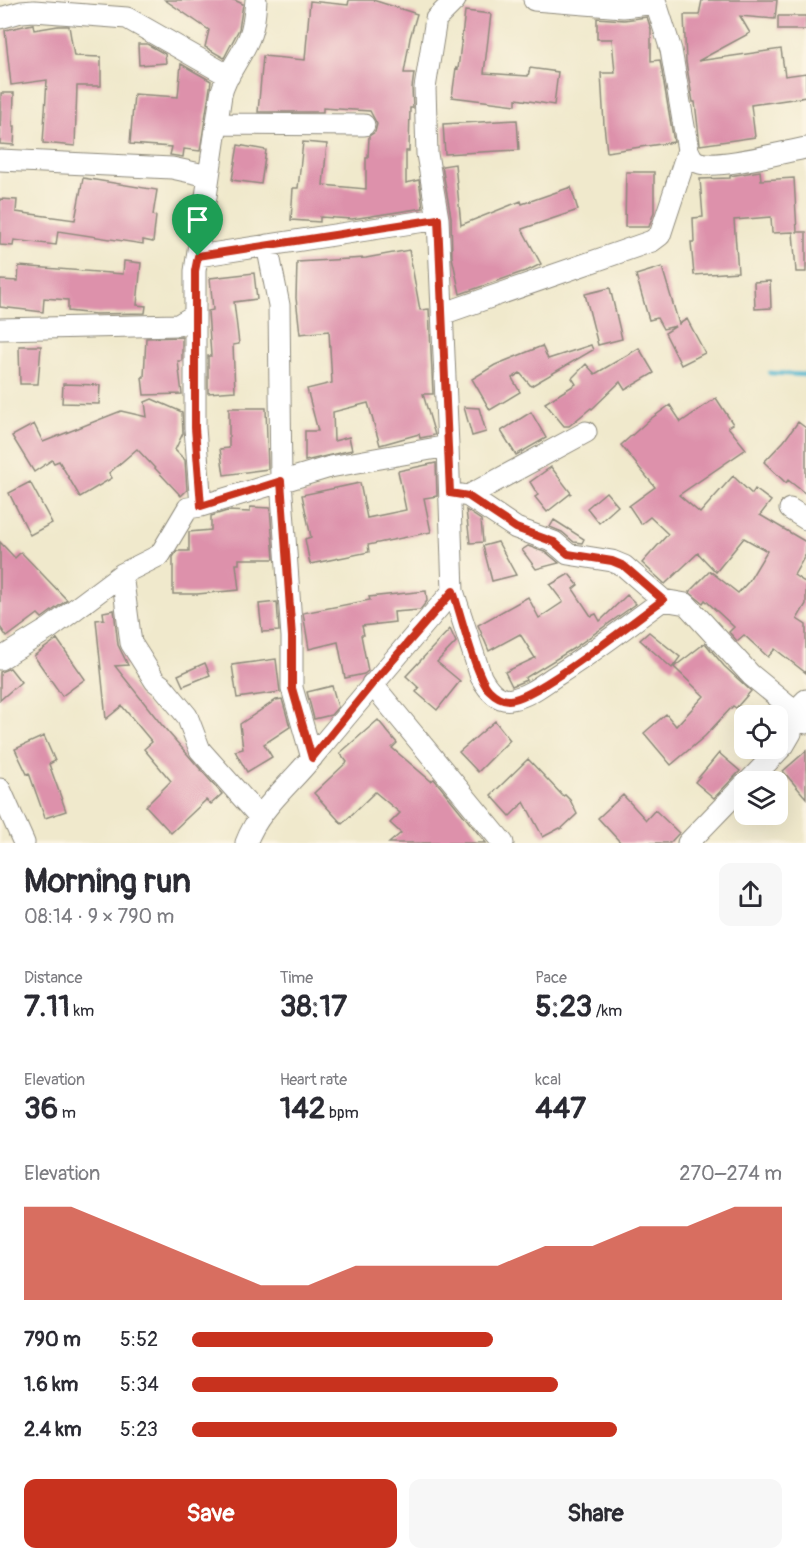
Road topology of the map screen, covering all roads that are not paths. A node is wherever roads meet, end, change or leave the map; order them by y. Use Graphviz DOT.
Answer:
graph roads {
  1 [pos="256,0"];
  2 [pos="455,0"];
  3 [pos="534,0"];
  4 [pos="0,18"];
  5 [pos="228,76"];
  6 [pos="217,124"];
  7 [pos="364,125"];
  8 [pos="806,148"];
  9 [pos="688,150"];
  10 [pos="0,160"];
  11 [pos="209,176"];
  12 [pos="438,219"];
  13 [pos="267,245"];
  14 [pos="198,256"];
  15 [pos="442,314"];
  16 [pos="193,316"];
  17 [pos="0,329"];
  18 [pos="586,432"];
  19 [pos="448,446"];
  20 [pos="281,481"];
  21 [pos="459,494"];
  22 [pos="201,506"];
  23 [pos="122,574"];
  24 [pos="453,591"];
  25 [pos="663,600"];
  26 [pos="0,659"];
  27 [pos="372,684"];
  28 [pos="802,711"];
  29 [pos="312,758"];
  30 [pos="758,771"];
  31 [pos="0,789"];
  32 [pos="734,795"];
  33 [pos="259,816"];
  34 [pos="24,843"];
  35 [pos="246,843"];
  36 [pos="503,843"];
  37 [pos="688,843"];
  1 -- 5 [label="street"];
  2 -- 12 [label="street"];
  3 -- 9 [label="street"];
  4 -- 5 [label="street"];
  5 -- 6 [label="street"];
  6 -- 7 [label="street"];
  6 -- 11 [label="street"];
  8 -- 9 [label="street"];
  9 -- 15 [label="street"];
  10 -- 11 [label="street"];
  11 -- 14 [label="street"];
  12 -- 13 [label="street"];
  12 -- 15 [label="street"];
  13 -- 14 [label="street"];
  13 -- 20 [label="street"];
  14 -- 16 [label="street"];
  15 -- 19 [label="street"];
  16 -- 17 [label="street"];
  16 -- 22 [label="street"];
  18 -- 21 [label="street"];
  19 -- 20 [label="street"];
  19 -- 21 [label="street"];
  20 -- 22 [label="street"];
  20 -- 29 [label="street"];
  21 -- 24 [label="street"];
  21 -- 25 [label="street"];
  22 -- 23 [label="street"];
  23 -- 26 [label="street"];
  23 -- 33 [label="street"];
  24 -- 25 [label="street"];
  24 -- 27 [label="street"];
  25 -- 28 [label="street"];
  27 -- 29 [label="street"];
  27 -- 36 [label="street"];
  28 -- 30 [label="street"];
  29 -- 33 [label="street"];
  31 -- 34 [label="street"];
  32 -- 37 [label="street"];
  33 -- 35 [label="street"];
}
